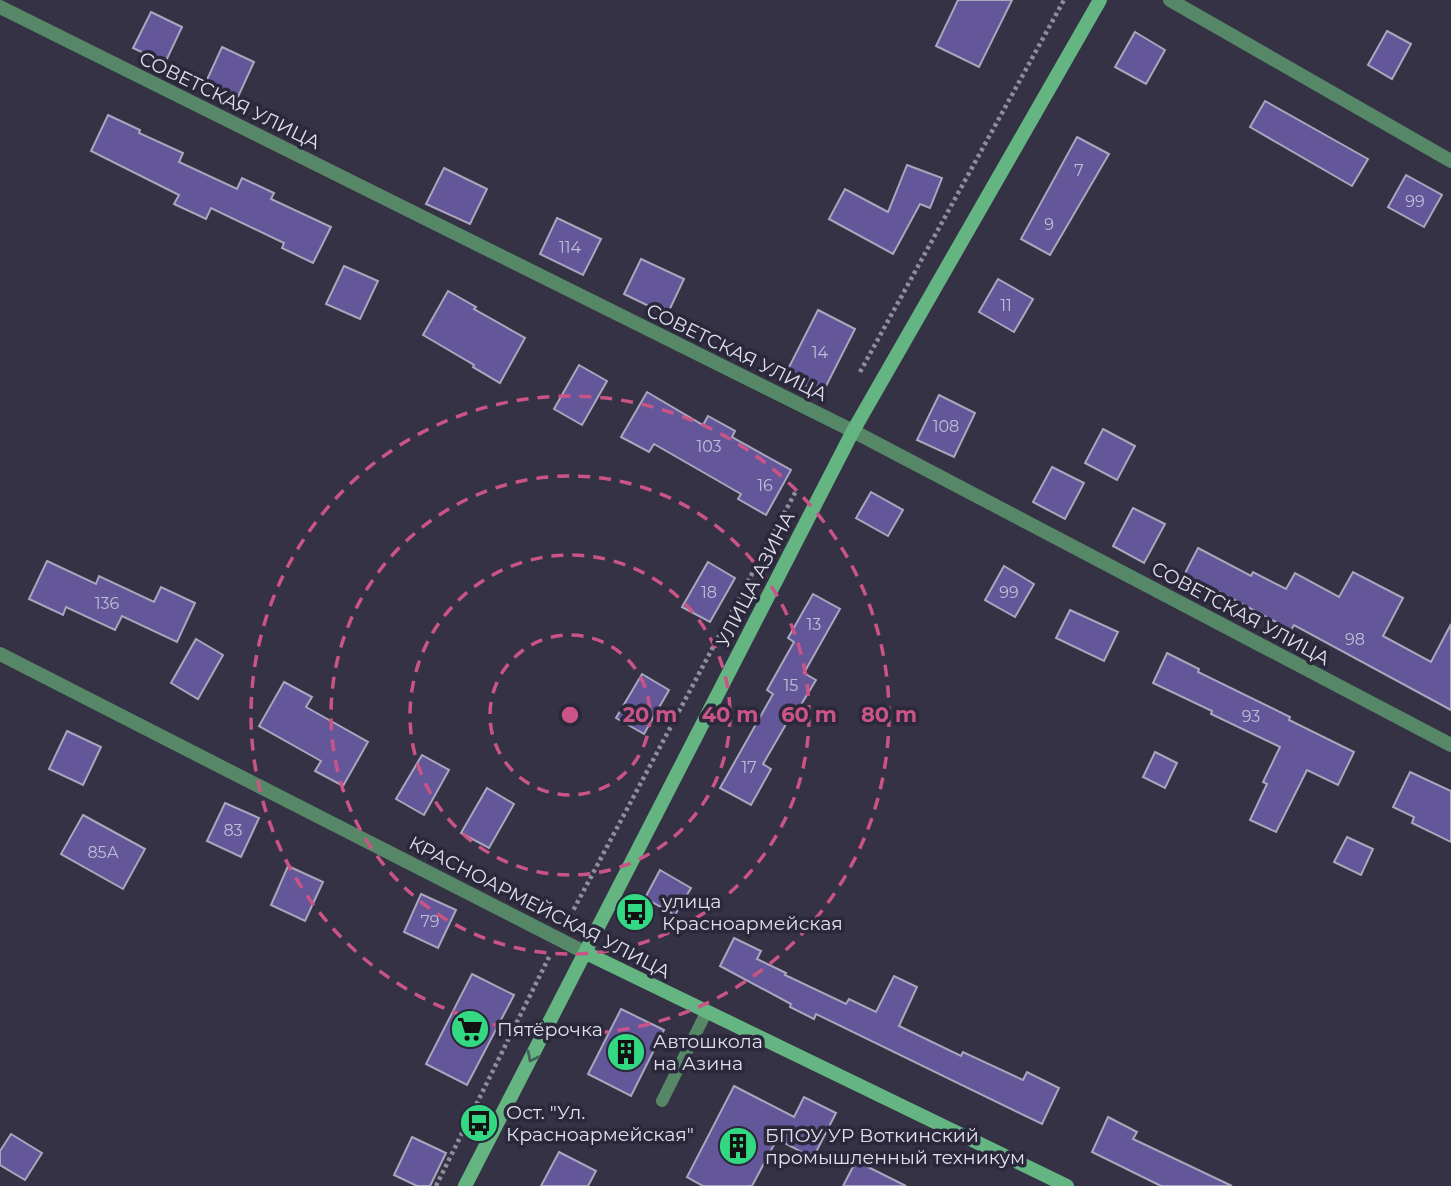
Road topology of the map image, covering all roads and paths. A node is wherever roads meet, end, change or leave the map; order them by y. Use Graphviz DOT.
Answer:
graph roads {
  1 [pos="1100,0"];
  2 [pos="1170,0"];
  3 [pos="0,7"];
  4 [pos="1451,161"];
  5 [pos="853,431"];
  6 [pos="0,654"];
  7 [pos="1451,745"];
  8 [pos="586,953"];
  9 [pos="707,1011"];
  10 [pos="662,1101"];
  11 [pos="465,1186"];
  12 [pos="1067,1186"];
  1 -- 5 [label="main road, УЛИЦА АЗИНА"];
  2 -- 4 [label="street"];
  3 -- 5 [label="street, СОВЕТСКАЯ УЛИЦА"];
  5 -- 7 [label="street, СОВЕТСКАЯ УЛИЦА"];
  5 -- 8 [label="main road, УЛИЦА АЗИНА"];
  6 -- 8 [label="street, КРАСНОАРМЕЙСКАЯ УЛИЦА"];
  8 -- 9 [label="main road, КРАСНОАРМЕЙСКАЯ УЛИЦА"];
  8 -- 11 [label="main road, УЛИЦА АЗИНА, one-way"];
  9 -- 10 [label="lane"];
  9 -- 12 [label="main road, КРАСНОАРМЕЙСКАЯ УЛИЦА"];
}
